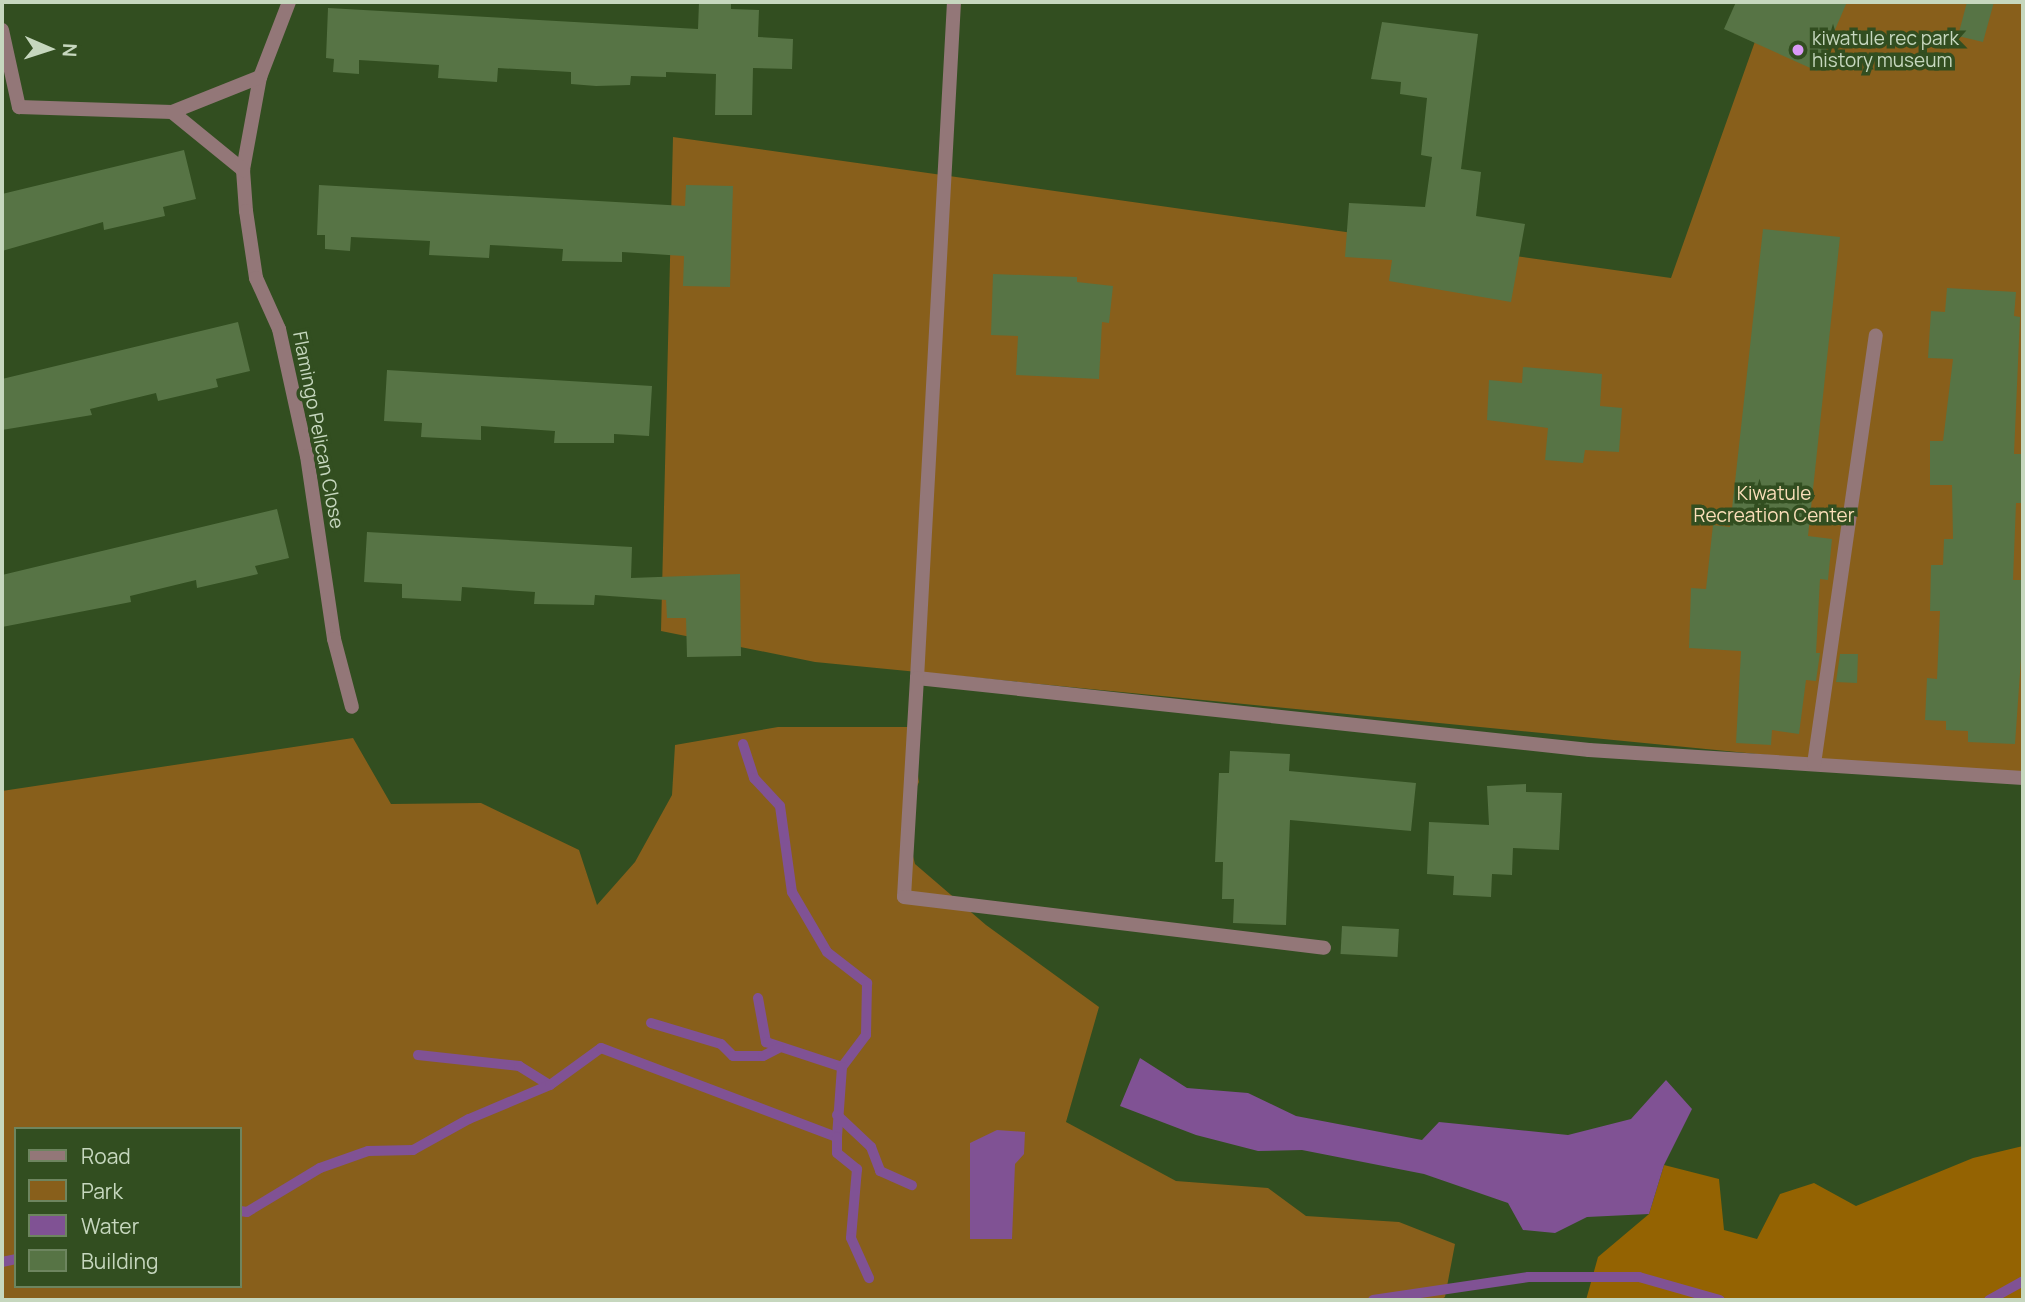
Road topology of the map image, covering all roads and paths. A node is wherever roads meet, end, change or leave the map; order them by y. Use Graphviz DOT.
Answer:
graph roads {
  1 [pos="289,2"];
  2 [pos="954,2"];
  3 [pos="2,30"];
  4 [pos="260,77"];
  5 [pos="172,111"];
  6 [pos="243,170"];
  7 [pos="1876,335"];
  8 [pos="917,678"];
  9 [pos="352,707"];
  10 [pos="1814,764"];
  11 [pos="2023,778"];
  12 [pos="1324,948"];
  1 -- 4 [label="street, Flamingo Pelican Close"];
  2 -- 8 [label="street"];
  3 -- 5 [label="street"];
  4 -- 5 [label="street"];
  4 -- 6 [label="street, Flamingo Pelican Close"];
  5 -- 6 [label="street"];
  6 -- 9 [label="street, Flamingo Pelican Close"];
  7 -- 10 [label="street"];
  8 -- 10 [label="street"];
  8 -- 12 [label="street"];
  10 -- 11 [label="street"];
}
